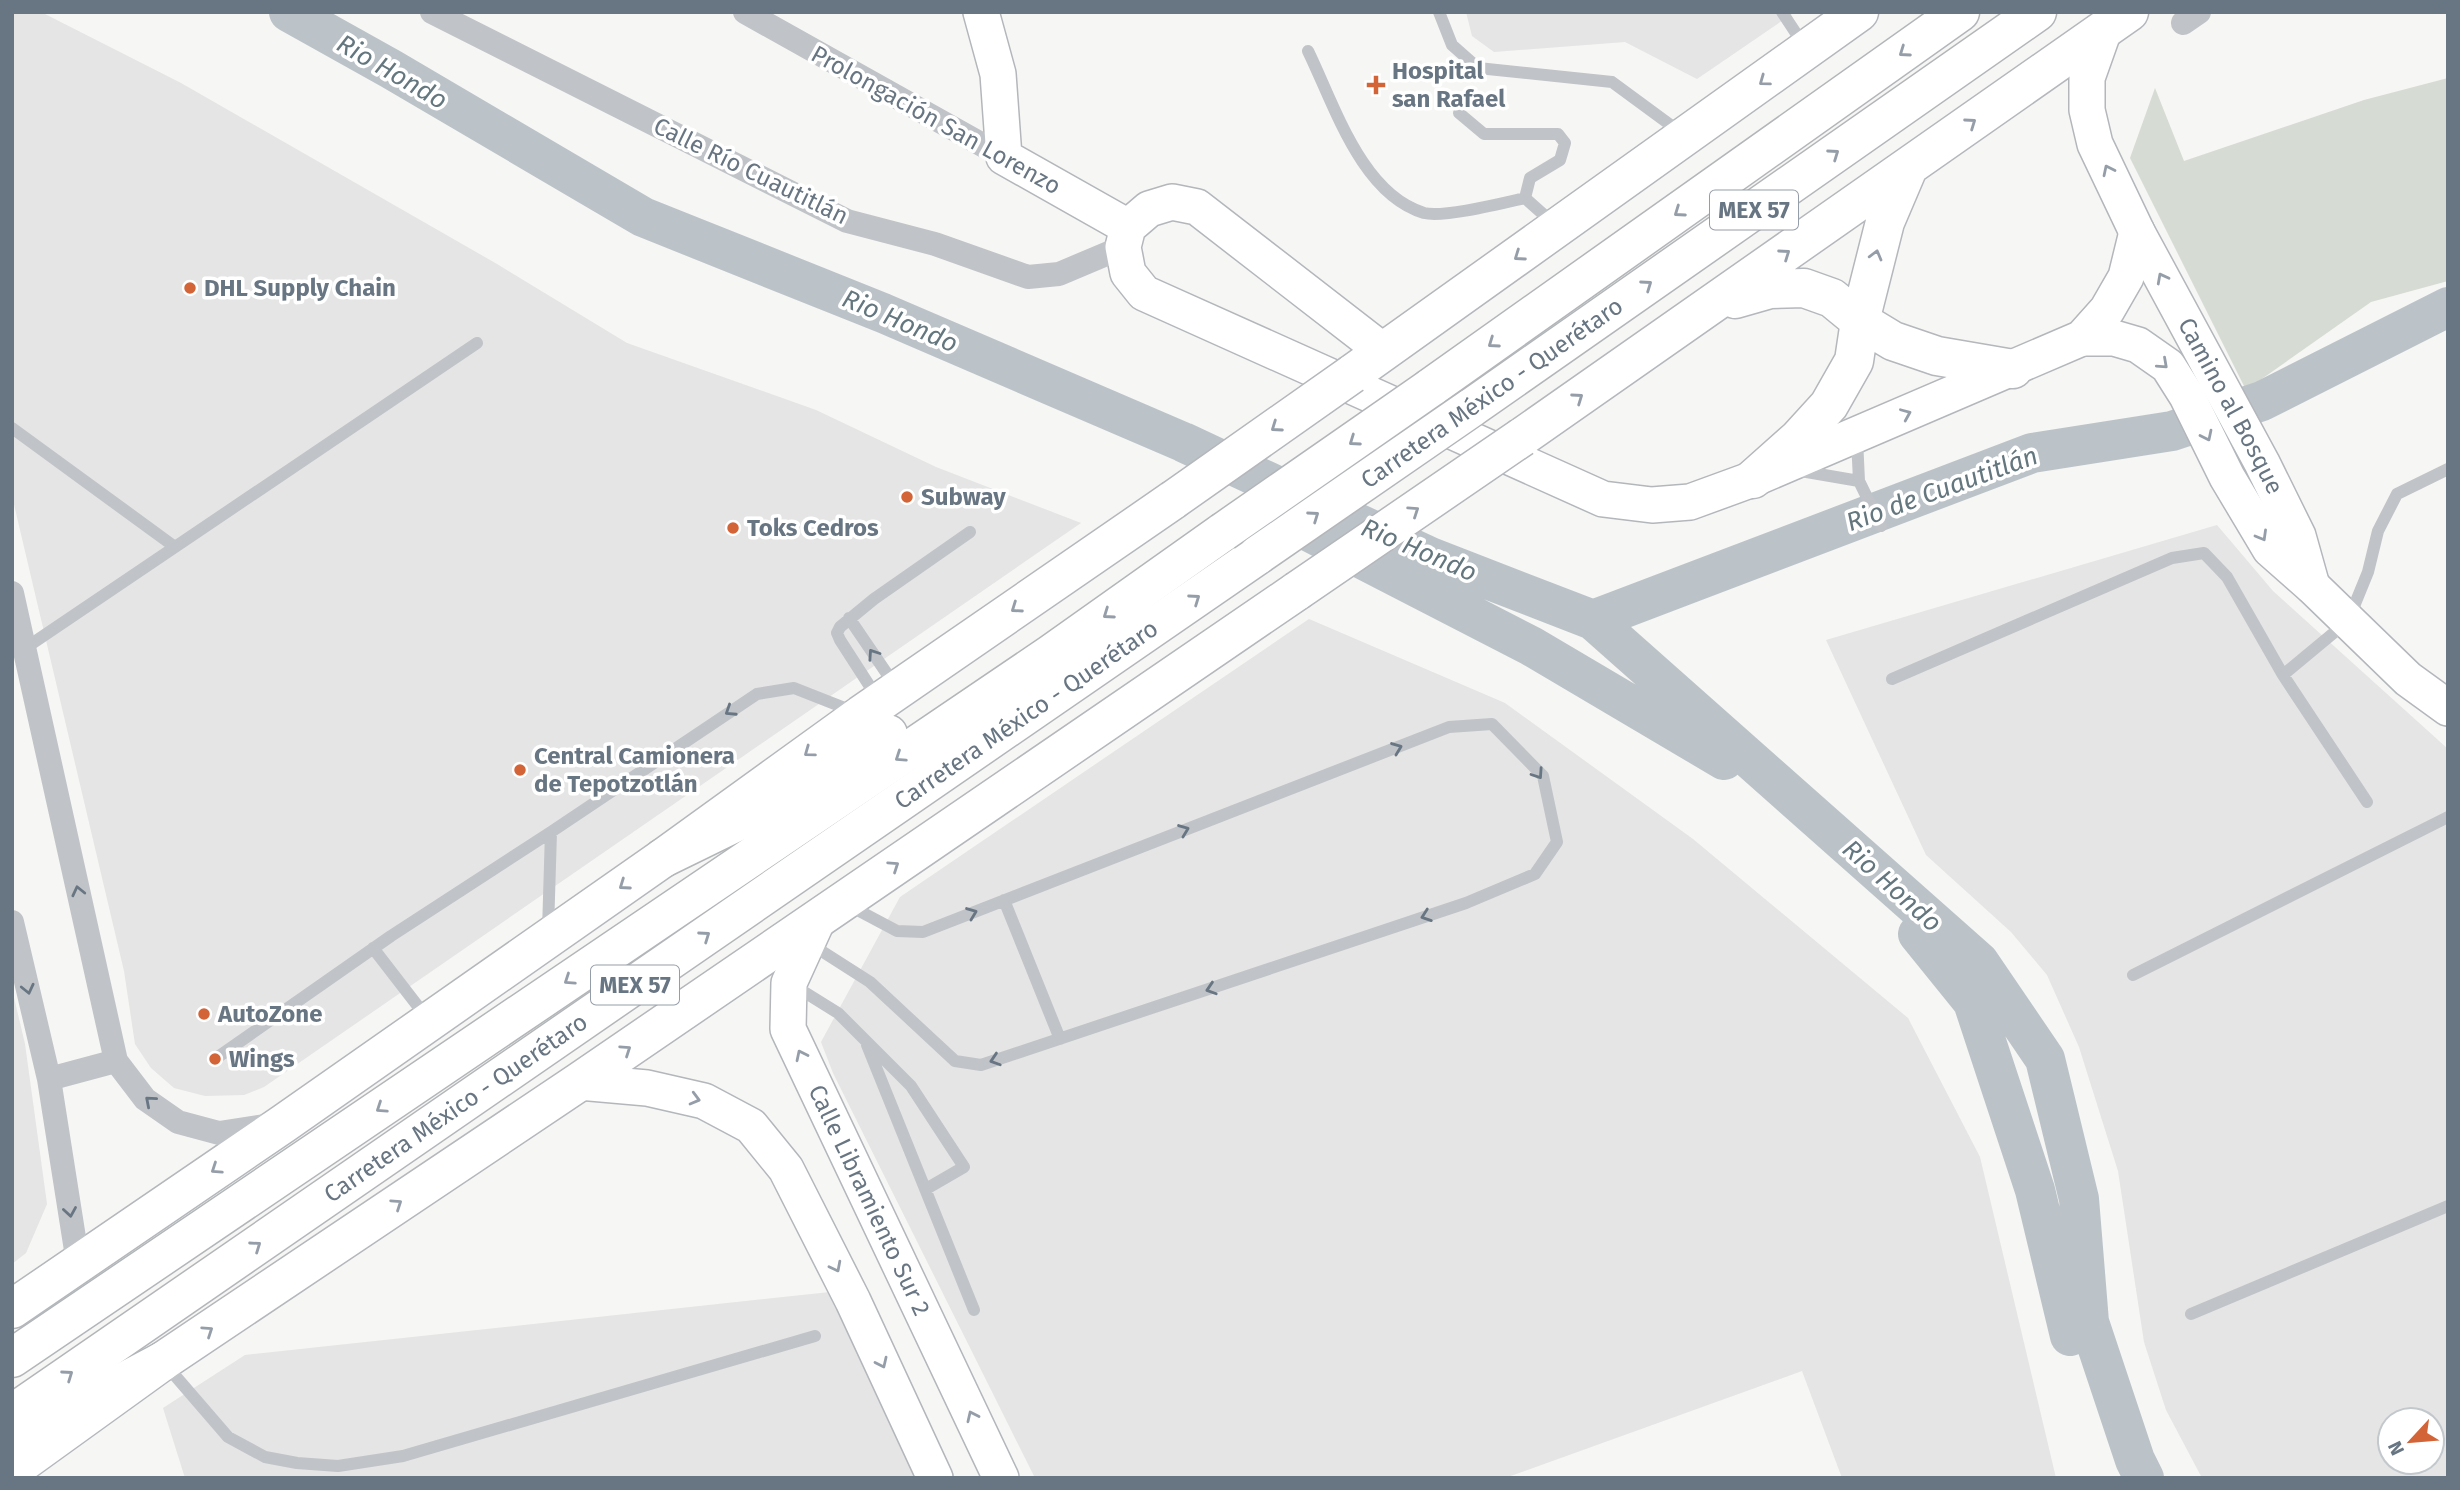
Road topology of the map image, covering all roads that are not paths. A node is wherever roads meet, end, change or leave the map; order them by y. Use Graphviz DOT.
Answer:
graph roads {
  1 [pos="432,12"];
  2 [pos="745,12"];
  3 [pos="981,12"];
  4 [pos="1439,12"];
  5 [pos="1782,12"];
  6 [pos="1859,12"];
  7 [pos="1960,12"];
  8 [pos="2038,12"];
  9 [pos="2117,21"];
  10 [pos="1807,50"];
  11 [pos="1308,51"];
  12 [pos="1459,113"];
  13 [pos="1686,136"];
  14 [pos="1004,157"];
  15 [pos="1908,167"];
  16 [pos="1525,198"];
  17 [pos="1559,228"];
  18 [pos="2137,232"];
  19 [pos="1125,237"];
  20 [pos="1713,306"];
  21 [pos="1860,321"];
  22 [pos="2082,338"];
  23 [pos="477,343"];
  24 [pos="1383,351"];
  25 [pos="2013,369"];
  26 [pos="2202,389"];
  27 [pos="12,428"];
  28 [pos="1856,435"];
  29 [pos="2448,469"];
  30 [pos="1767,473"];
  31 [pos="1862,487"];
  32 [pos="1881,526"];
  33 [pos="970,532"];
  34 [pos="176,547"];
  35 [pos="2312,586"];
  36 [pos="12,593"];
  37 [pos="849,618"];
  38 [pos="2348,621"];
  39 [pos="18,652"];
  40 [pos="1051,654"];
  41 [pos="2283,674"];
  42 [pos="1892,679"];
  43 [pos="880,702"];
  44 [pos="2448,708"];
  45 [pos="2367,802"];
  46 [pos="2448,817"];
  47 [pos="551,832"];
  48 [pos="663,858"];
  49 [pos="1004,900"];
  50 [pos="823,920"];
  51 [pos="12,922"];
  52 [pos="548,938"];
  53 [pos="373,948"];
  54 [pos="2133,975"];
  55 [pos="789,983"];
  56 [pos="430,1021"];
  57 [pos="865,1039"];
  58 [pos="1060,1039"];
  59 [pos="215,1059"];
  60 [pos="116,1061"];
  61 [pos="49,1079"];
  62 [pos="579,1082"];
  63 [pos="283,1124"];
  64 [pos="926,1189"];
  65 [pos="2448,1206"];
  66 [pos="78,1263"];
  67 [pos="905,1274"];
  68 [pos="853,1301"];
  69 [pos="12,1309"];
  70 [pos="974,1310"];
  71 [pos="2191,1314"];
  72 [pos="815,1336"];
  73 [pos="12,1358"];
  74 [pos="163,1361"];
  75 [pos="12,1414"];
  76 [pos="12,1441"];
  77 [pos="12,1470"];
  78 [pos="935,1478"];
  79 [pos="1001,1478"];
  1 -- 19 [label="street, Calle Río Cuautitlán"];
  2 -- 14 [label="street, Prolongación San Lorenzo"];
  3 -- 14 [label="main road"];
  4 -- 13 [label="lane"];
  5 -- 10 [label="lane"];
  6 -- 10 [label="main road"];
  7 -- 40 [label="main road, Carretera México - Querétaro / MEX 57, one-way, bridge"];
  75 -- 8 [label="main road, Carretera México - Querétaro / MEX 57, one-way, bridge"];
  15 -- 9 [label="main road, one-way"];
  18 -- 9 [label="main road, Camino al Bosque, one-way"];
  10 -- 13 [label="main road, one-way"];
  11 -- 16 [label="lane"];
  12 -- 16 [label="lane"];
  13 -- 17 [label="main road"];
  14 -- 19 [label="main road, Prolongación San Lorenzo"];
  20 -- 15 [label="main road, one-way"];
  21 -- 15 [label="main road, one-way"];
  16 -- 17 [label="lane"];
  17 -- 24 [label="main road, one-way"];
  18 -- 22 [label="main road"];
  26 -- 18 [label="main road, Camino al Bosque, one-way"];
  19 -- 24 [label="main road"];
  19 -- 30 [label="main road"];
  20 -- 21 [label="main road"];
  50 -- 20 [label="main road, one-way, bridge"];
  21 -- 25 [label="main road"];
  21 -- 30 [label="main road"];
  22 -- 25 [label="main road"];
  22 -- 26 [label="main road, Camino al Bosque, one-way"];
  23 -- 34 [label="lane"];
  24 -- 43 [label="main road, one-way, bridge"];
  28 -- 25 [label="main road, one-way"];
  26 -- 35 [label="main road, Camino al Bosque"];
  26 -- 35 [label="main road, Camino al Bosque, one-way"];
  27 -- 34 [label="lane"];
  28 -- 30 [label="main road"];
  28 -- 31 [label="lane"];
  29 -- 38 [label="lane"];
  30 -- 31 [label="lane"];
  31 -- 32 [label="lane"];
  33 -- 37 [label="lane"];
  34 -- 39 [label="lane"];
  35 -- 38 [label="main road, Camino al Bosque"];
  36 -- 39 [label="street"];
  43 -- 37 [label="lane, one-way"];
  37 -- 43 [label="lane"];
  38 -- 41 [label="lane"];
  38 -- 44 [label="main road, Camino al Bosque"];
  60 -- 39 [label="street, one-way"];
  40 -- 48 [label="main road"];
  40 -- 73 [label="main road, Carretera México - Querétaro / MEX 57, one-way"];
  41 -- 42 [label="lane"];
  41 -- 45 [label="lane"];
  43 -- 47 [label="lane, one-way"];
  43 -- 48 [label="main road, one-way"];
  46 -- 54 [label="lane"];
  47 -- 52 [label="lane"];
  47 -- 53 [label="lane"];
  48 -- 52 [label="main road, one-way"];
  50 -- 49 [label="lane, one-way"];
  49 -- 58 [label="lane"];
  49 -- 58 [label="lane, one-way"];
  50 -- 55 [label="main road, Calle Libramiento Sur 2"];
  58 -- 50 [label="lane, one-way"];
  62 -- 50 [label="main road, one-way"];
  51 -- 61 [label="street, one-way"];
  52 -- 56 [label="main road"];
  53 -- 56 [label="lane"];
  53 -- 59 [label="lane"];
  55 -- 57 [label="lane"];
  67 -- 55 [label="main road, Calle Libramiento Sur 2, one-way"];
  56 -- 63 [label="main road"];
  57 -- 64 [label="lane"];
  57 -- 64 [label="lane"];
  60 -- 61 [label="street"];
  63 -- 60 [label="street, one-way"];
  61 -- 66 [label="street, one-way"];
  62 -- 68 [label="main road, one-way"];
  74 -- 62 [label="main road, one-way"];
  63 -- 66 [label="main road, one-way"];
  64 -- 70 [label="lane"];
  65 -- 71 [label="lane"];
  66 -- 69 [label="main road"];
  67 -- 68 [label="main road"];
  79 -- 67 [label="main road, Calle Libramiento Sur 2, one-way"];
  68 -- 78 [label="main road, one-way"];
  72 -- 74 [label="lane"];
  74 -- 76 [label="main road"];
  74 -- 77 [label="main road"];
}
